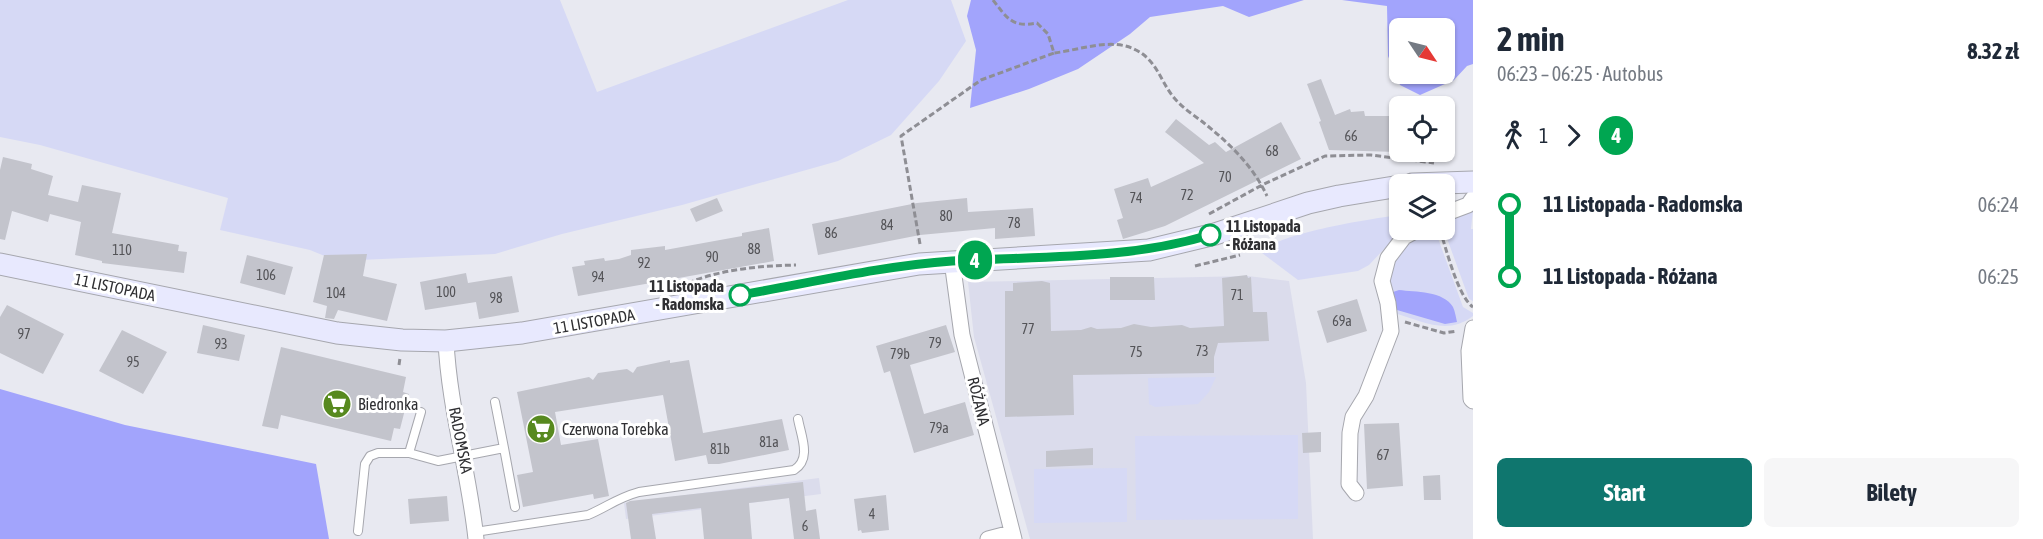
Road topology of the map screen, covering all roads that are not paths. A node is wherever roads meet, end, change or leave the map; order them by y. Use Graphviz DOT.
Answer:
graph roads {
  1 [pos="1473,182"];
  2 [pos="1455,183"];
  3 [pos="1389,188"];
  4 [pos="1473,198"];
  5 [pos="1455,210"];
  6 [pos="1402,240"];
  7 [pos="952,261"];
  8 [pos="0,264"];
  9 [pos="1473,329"];
  10 [pos="446,340"];
  11 [pos="1473,401"];
  12 [pos="495,402"];
  13 [pos="421,412"];
  14 [pos="798,419"];
  15 [pos="504,448"];
  16 [pos="409,453"];
  17 [pos="464,457"];
  18 [pos="1356,494"];
  19 [pos="515,507"];
  20 [pos="358,531"];
  21 [pos="476,535"];
  22 [pos="1012,536"];
  23 [pos="988,539"];
  1 -- 2 [label="main road"];
  3 -- 7 [label="main road, 11 LISTOPADA"];
  4 -- 5 [label="street"];
  6 -- 18 [label="street"];
  7 -- 10 [label="main road, 11 LISTOPADA"];
  7 -- 22 [label="street, RÓŻANA"];
  8 -- 10 [label="main road, 11 LISTOPADA"];
  9 -- 11 [label="street"];
  10 -- 17 [label="street, RADOMSKA"];
  12 -- 15 [label="lane"];
  13 -- 16 [label="lane"];
  14 -- 21 [label="lane"];
  15 -- 17 [label="lane"];
  15 -- 19 [label="lane"];
  16 -- 17 [label="lane"];
  16 -- 20 [label="lane"];
  17 -- 21 [label="street, RADOMSKA"];
  22 -- 23 [label="street"];
}
